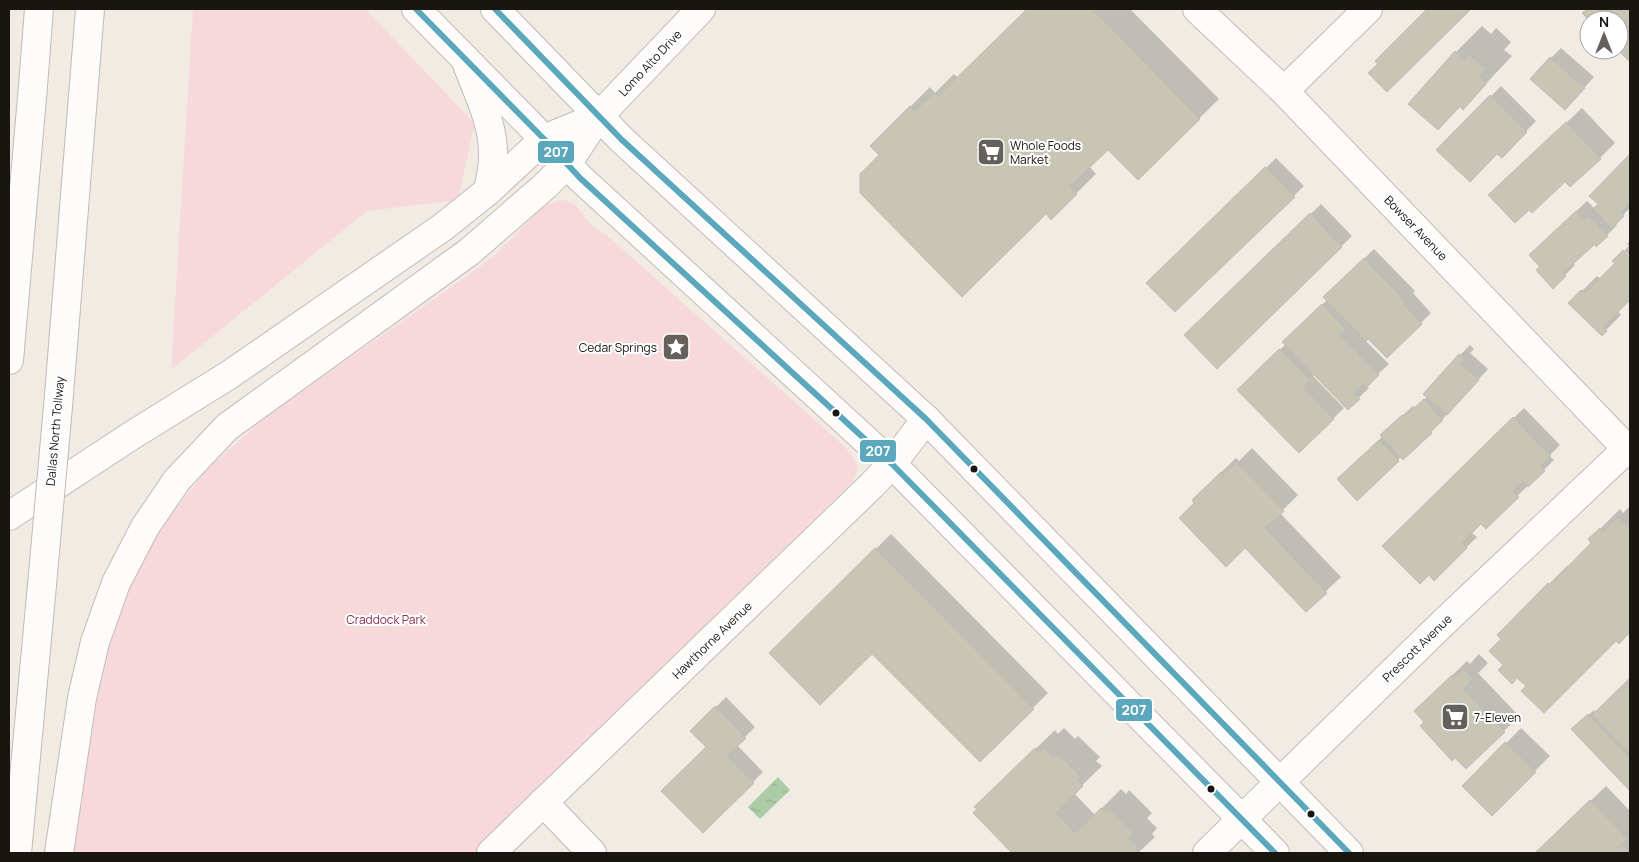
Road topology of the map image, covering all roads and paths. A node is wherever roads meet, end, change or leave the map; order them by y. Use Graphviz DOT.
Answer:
graph roads {
  1 [pos="39,9"];
  2 [pos="90,9"];
  3 [pos="416,9"];
  4 [pos="495,9"];
  5 [pos="701,9"];
  6 [pos="1197,9"];
  7 [pos="1368,9"];
  8 [pos="465,59"];
  9 [pos="1284,91"];
  10 [pos="598,117"];
  11 [pos="544,139"];
  12 [pos="567,164"];
  13 [pos="488,191"];
  14 [pos="9,360"];
  15 [pos="926,419"];
  16 [pos="1629,449"];
  17 [pos="892,464"];
  18 [pos="9,516"];
  19 [pos="1280,782"];
  20 [pos="543,802"];
  21 [pos="1242,819"];
  22 [pos="17,853"];
  23 [pos="58,853"];
  24 [pos="491,853"];
  25 [pos="592,853"];
  26 [pos="1207,853"];
  27 [pos="1275,853"];
  28 [pos="1349,853"];
  1 -- 14 [label="main road"];
  2 -- 22 [label="main road, Dallas North Tollway, bridge"];
  3 -- 8 [label="main road"];
  4 -- 10 [label="main road"];
  5 -- 10 [label="main road, Lomo Alto Drive"];
  6 -- 9 [label="main road, Bowser Avenue"];
  7 -- 9 [label="main road"];
  8 -- 11 [label="main road"];
  8 -- 13 [label="main road"];
  9 -- 16 [label="main road, Bowser Avenue"];
  10 -- 11 [label="main road, Lomo Alto Drive"];
  10 -- 12 [label="main road, Lomo Alto Drive"];
  10 -- 15 [label="main road"];
  11 -- 12 [label="main road"];
  11 -- 13 [label="main road"];
  12 -- 17 [label="main road"];
  12 -- 23 [label="main road, Lomo Alto Drive"];
  13 -- 18 [label="main road"];
  15 -- 17 [label="main road, Hawthorne Avenue"];
  15 -- 19 [label="main road"];
  16 -- 19 [label="main road, Prescott Avenue"];
  17 -- 20 [label="main road, Hawthorne Avenue"];
  17 -- 21 [label="main road"];
  19 -- 21 [label="main road, Prescott Avenue"];
  19 -- 28 [label="main road"];
  20 -- 24 [label="main road, Hawthorne Avenue"];
  20 -- 25 [label="main road"];
  21 -- 26 [label="main road, Prescott Avenue"];
  21 -- 27 [label="main road"];
}
